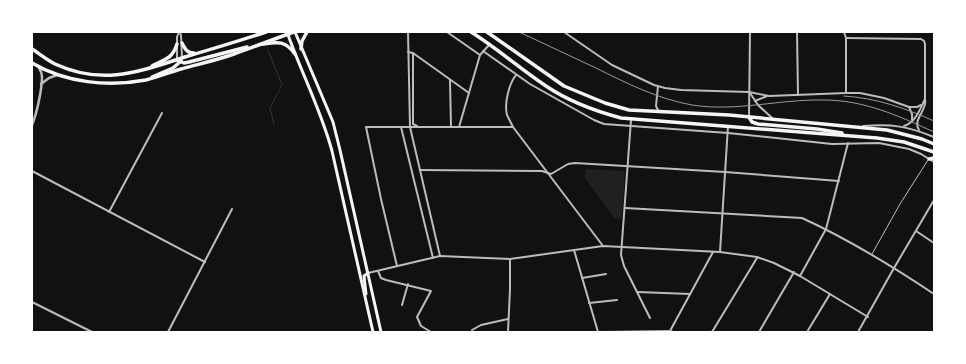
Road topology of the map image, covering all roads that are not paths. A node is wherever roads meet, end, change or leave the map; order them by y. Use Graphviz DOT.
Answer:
graph roads {
  1 [pos="179,32"];
  2 [pos="266,32"];
  3 [pos="294,32"];
  4 [pos="307,32"];
  5 [pos="408,32"];
  6 [pos="447,32"];
  7 [pos="471,32"];
  8 [pos="487,32"];
  9 [pos="564,32"];
  10 [pos="750,32"];
  11 [pos="797,32"];
  12 [pos="844,32"];
  13 [pos="288,33"];
  14 [pos="846,38"];
  15 [pos="182,43"];
  16 [pos="177,44"];
  17 [pos="256,45"];
  18 [pos="489,45"];
  19 [pos="33,49"];
  20 [pos="301,49"];
  21 [pos="483,51"];
  22 [pos="408,52"];
  23 [pos="198,53"];
  24 [pos="413,53"];
  25 [pos="295,54"];
  26 [pos="480,55"];
  27 [pos="180,60"];
  28 [pos="32,63"];
  29 [pos="36,65"];
  30 [pos="146,70"];
  31 [pos="517,74"];
  32 [pos="63,76"];
  33 [pos="148,79"];
  34 [pos="450,80"];
  35 [pos="41,85"];
  36 [pos="658,86"];
  37 [pos="749,92"];
  38 [pos="846,92"];
  39 [pos="469,93"];
  40 [pos="798,95"];
  41 [pos="769,96"];
  42 [pos="925,99"];
  43 [pos="755,101"];
  44 [pos="923,102"];
  45 [pos="909,107"];
  46 [pos="660,111"];
  47 [pos="162,112"];
  48 [pos="749,117"];
  49 [pos="631,120"];
  50 [pos="774,120"];
  51 [pos="912,121"];
  52 [pos="32,125"];
  53 [pos="631,126"];
  54 [pos="728,126"];
  55 [pos="902,126"];
  56 [pos="401,127"];
  57 [pos="410,127"];
  58 [pos="418,127"];
  59 [pos="451,127"];
  60 [pos="459,127"];
  61 [pos="513,127"];
  62 [pos="856,127"];
  63 [pos="728,132"];
  64 [pos="921,132"];
  65 [pos="850,136"];
  66 [pos="934,137"];
  67 [pos="848,143"];
  68 [pos="933,144"];
  69 [pos="934,152"];
  70 [pos="934,158"];
  71 [pos="929,159"];
  72 [pos="934,162"];
  73 [pos="628,166"];
  74 [pos="420,170"];
  75 [pos="32,171"];
  76 [pos="725,172"];
  77 [pos="547,173"];
  78 [pos="839,181"];
  79 [pos="934,202"];
  80 [pos="625,208"];
  81 [pos="232,209"];
  82 [pos="109,212"];
  83 [pos="722,215"];
  84 [pos="826,229"];
  85 [pos="916,231"];
  86 [pos="934,243"];
  87 [pos="603,246"];
  88 [pos="621,247"];
  89 [pos="574,250"];
  90 [pos="713,252"];
  91 [pos="720,252"];
  92 [pos="872,254"];
  93 [pos="440,256"];
  94 [pos="757,257"];
  95 [pos="432,258"];
  96 [pos="510,259"];
  97 [pos="205,262"];
  98 [pos="397,266"];
  99 [pos="894,268"];
  100 [pos="378,271"];
  101 [pos="794,272"];
  102 [pos="368,273"];
  103 [pos="606,274"];
  104 [pos="800,276"];
  105 [pos="582,278"];
  106 [pos="408,284"];
  107 [pos="638,292"];
  108 [pos="690,294"];
  109 [pos="830,294"];
  110 [pos="934,294"];
  111 [pos="617,300"];
  112 [pos="366,301"];
  113 [pos="32,302"];
  114 [pos="589,303"];
  115 [pos="402,305"];
  116 [pos="868,316"];
  117 [pos="650,318"];
  118 [pos="508,319"];
  119 [pos="472,330"];
  120 [pos="637,331"];
  121 [pos="671,331"];
  122 [pos="92,332"];
  123 [pos="168,332"];
  124 [pos="373,332"];
  125 [pos="380,332"];
  126 [pos="432,332"];
  127 [pos="508,332"];
  128 [pos="598,332"];
  129 [pos="603,332"];
  130 [pos="712,332"];
  131 [pos="758,332"];
  132 [pos="807,332"];
  133 [pos="858,332"];
  1 -- 15 [label="street"];
  1 -- 16 [label="street"];
  2 -- 23 [label="main road"];
  3 -- 13 [label="main road"];
  3 -- 20 [label="main road"];
  4 -- 20 [label="main road"];
  5 -- 22 [label="street"];
  6 -- 26 [label="street"];
  7 -- 18 [label="main road"];
  8 -- 46 [label="main road"];
  9 -- 36 [label="street"];
  10 -- 37 [label="street"];
  11 -- 40 [label="street"];
  12 -- 14 [label="street"];
  13 -- 17 [label="main road"];
  13 -- 25 [label="main road"];
  14 -- 38 [label="street"];
  14 -- 42 [label="street"];
  15 -- 23 [label="main road"];
  15 -- 27 [label="street"];
  16 -- 27 [label="street"];
  16 -- 30 [label="main road"];
  17 -- 25 [label="main road"];
  17 -- 27 [label="main road"];
  17 -- 33 [label="main road"];
  18 -- 21 [label="street"];
  18 -- 49 [label="main road"];
  19 -- 30 [label="main road"];
  20 -- 102 [label="main road"];
  21 -- 26 [label="street"];
  21 -- 31 [label="street"];
  22 -- 24 [label="street"];
  22 -- 57 [label="street"];
  23 -- 27 [label="main road"];
  24 -- 34 [label="street"];
  24 -- 58 [label="street"];
  25 -- 112 [label="main road"];
  26 -- 39 [label="street"];
  27 -- 30 [label="main road"];
  27 -- 33 [label="main road"];
  28 -- 29 [label="main road"];
  29 -- 32 [label="main road"];
  29 -- 35 [label="street"];
  31 -- 53 [label="street"];
  31 -- 61 [label="street"];
  32 -- 33 [label="main road"];
  32 -- 35 [label="street"];
  34 -- 39 [label="street"];
  34 -- 59 [label="street"];
  35 -- 52 [label="street"];
  36 -- 37 [label="street"];
  36 -- 46 [label="street"];
  37 -- 41 [label="street"];
  37 -- 43 [label="street"];
  37 -- 48 [label="street"];
  38 -- 40 [label="street"];
  38 -- 45 [label="street"];
  39 -- 60 [label="street"];
  40 -- 41 [label="street"];
  41 -- 43 [label="street"];
  42 -- 44 [label="street"];
  42 -- 64 [label="street"];
  43 -- 50 [label="street"];
  44 -- 45 [label="street"];
  44 -- 51 [label="street"];
  45 -- 51 [label="street"];
  46 -- 48 [label="main road"];
  47 -- 82 [label="street"];
  48 -- 50 [label="main road"];
  48 -- 65 [label="main road"];
  49 -- 53 [label="street"];
  49 -- 54 [label="main road"];
  50 -- 62 [label="main road"];
  51 -- 55 [label="street"];
  53 -- 63 [label="street"];
  53 -- 73 [label="street"];
  54 -- 63 [label="street"];
  54 -- 65 [label="main road"];
  55 -- 62 [label="street"];
  55 -- 64 [label="street"];
  56 -- 57 [label="street"];
  56 -- 95 [label="street"];
  56 -- 98 [label="street"];
  57 -- 58 [label="street"];
  57 -- 74 [label="street"];
  58 -- 59 [label="street"];
  59 -- 60 [label="street"];
  60 -- 61 [label="street"];
  61 -- 77 [label="street"];
  62 -- 68 [label="main road"];
  63 -- 67 [label="street"];
  63 -- 76 [label="street"];
  64 -- 66 [label="street"];
  65 -- 69 [label="main road"];
  67 -- 71 [label="street"];
  67 -- 78 [label="street"];
  70 -- 71 [label="main road"];
  71 -- 72 [label="street"];
  71 -- 92 [label="lane"];
  73 -- 76 [label="street"];
  73 -- 77 [label="street"];
  73 -- 80 [label="street"];
  74 -- 77 [label="street"];
  74 -- 93 [label="street"];
  75 -- 82 [label="street"];
  76 -- 78 [label="street"];
  76 -- 83 [label="street"];
  77 -- 87 [label="street"];
  78 -- 84 [label="street"];
  79 -- 85 [label="street"];
  80 -- 83 [label="street"];
  80 -- 88 [label="street"];
  81 -- 97 [label="street"];
  82 -- 97 [label="street"];
  83 -- 84 [label="street"];
  83 -- 91 [label="street"];
  84 -- 92 [label="street"];
  84 -- 104 [label="street"];
  85 -- 86 [label="street"];
  85 -- 99 [label="street"];
  87 -- 88 [label="street"];
  87 -- 89 [label="street"];
  88 -- 90 [label="street"];
  88 -- 107 [label="street"];
  89 -- 96 [label="street"];
  89 -- 105 [label="street"];
  90 -- 91 [label="street"];
  90 -- 108 [label="street"];
  91 -- 94 [label="street"];
  92 -- 99 [label="street"];
  93 -- 95 [label="street"];
  93 -- 96 [label="street"];
  94 -- 101 [label="street"];
  94 -- 130 [label="street"];
  95 -- 98 [label="street"];
  96 -- 118 [label="street"];
  97 -- 123 [label="street"];
  98 -- 100 [label="street"];
  99 -- 110 [label="street"];
  99 -- 116 [label="street"];
  100 -- 102 [label="street"];
  100 -- 106 [label="street"];
  101 -- 104 [label="street"];
  101 -- 131 [label="street"];
  102 -- 112 [label="main road"];
  102 -- 125 [label="main road"];
  103 -- 105 [label="street"];
  104 -- 109 [label="street"];
  105 -- 114 [label="street"];
  106 -- 115 [label="street"];
  106 -- 126 [label="street"];
  107 -- 108 [label="street"];
  107 -- 117 [label="street"];
  108 -- 121 [label="street"];
  109 -- 116 [label="street"];
  109 -- 132 [label="street"];
  111 -- 114 [label="street"];
  112 -- 124 [label="main road"];
  113 -- 122 [label="street"];
  114 -- 128 [label="street"];
  116 -- 133 [label="street"];
  118 -- 119 [label="street"];
  118 -- 127 [label="street"];
  120 -- 121 [label="street"];
  120 -- 129 [label="street"];
}
